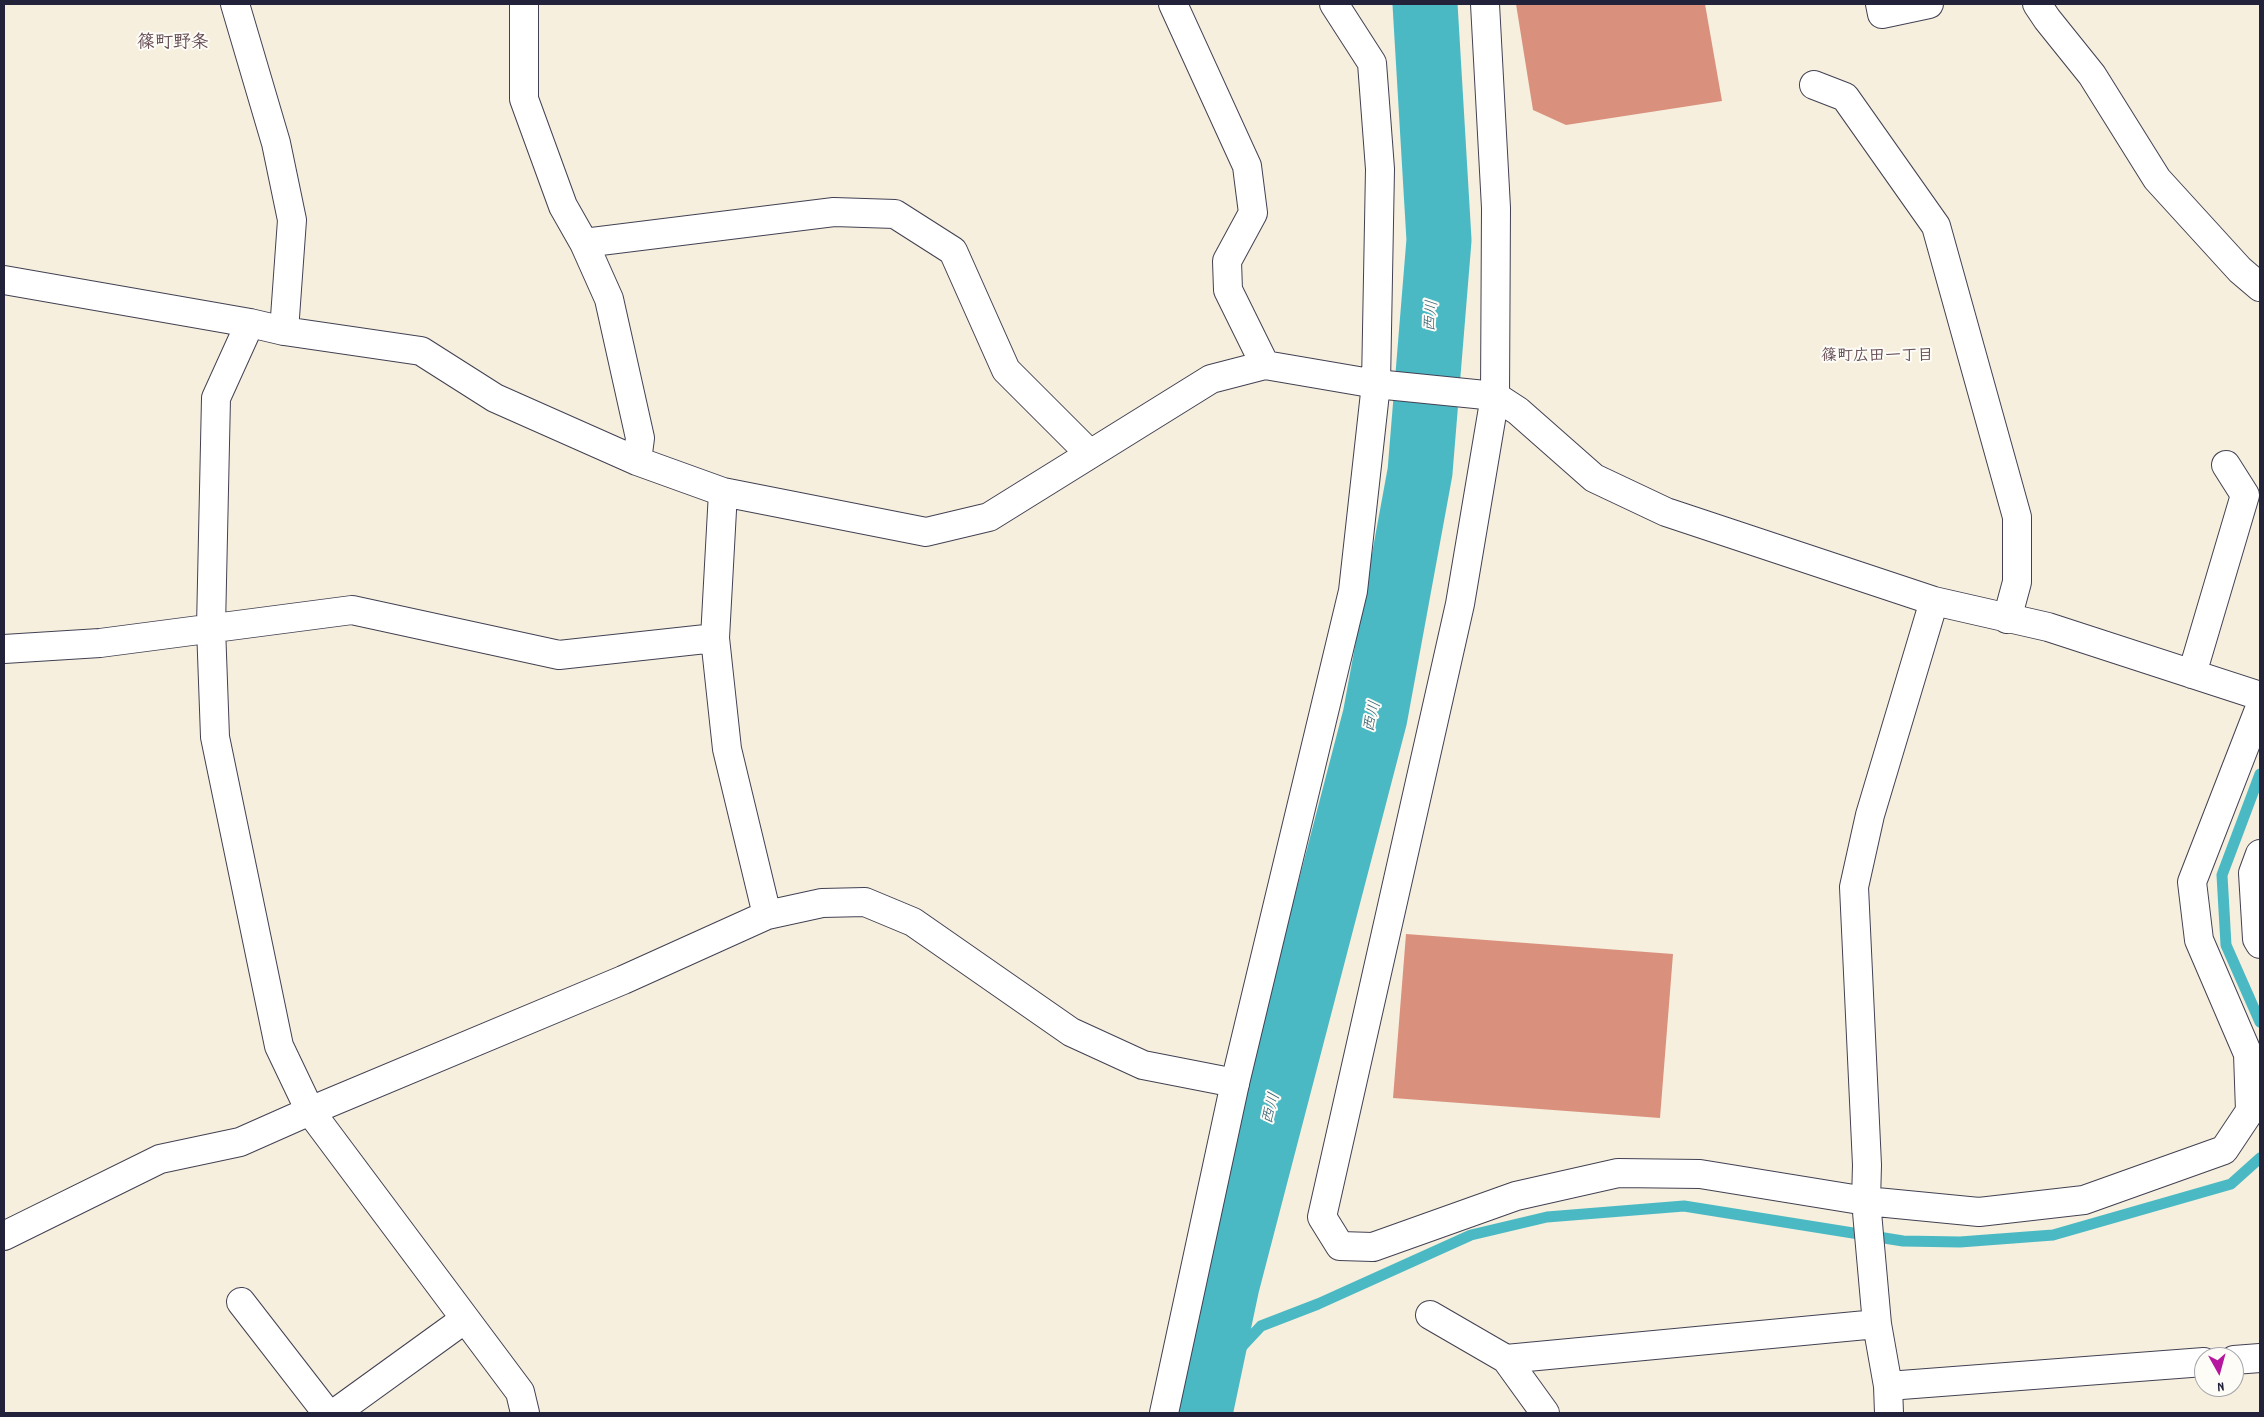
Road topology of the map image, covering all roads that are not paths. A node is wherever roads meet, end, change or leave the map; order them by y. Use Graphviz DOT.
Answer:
graph roads {
  1 [pos="235,4"];
  2 [pos="524,4"];
  3 [pos="1173,4"];
  4 [pos="1334,4"];
  5 [pos="1485,4"];
  6 [pos="1880,4"];
  7 [pos="1929,4"];
  8 [pos="2037,4"];
  9 [pos="1814,84"];
  10 [pos="584,244"];
  11 [pos="4,280"];
  12 [pos="2260,287"];
  13 [pos="250,323"];
  14 [pos="284,331"];
  15 [pos="1265,364"];
  16 [pos="1387,385"];
  17 [pos="1483,394"];
  18 [pos="1090,454"];
  19 [pos="636,461"];
  20 [pos="2226,465"];
  21 [pos="723,492"];
  22 [pos="1934,601"];
  23 [pos="2008,619"];
  24 [pos="211,627"];
  25 [pos="715,638"];
  26 [pos="4,649"];
  27 [pos="2192,674"];
  28 [pos="2260,696"];
  29 [pos="2260,707"];
  30 [pos="2260,854"];
  31 [pos="2258,910"];
  32 [pos="766,915"];
  33 [pos="2260,944"];
  34 [pos="1235,1084"];
  35 [pos="310,1111"];
  36 [pos="1866,1201"];
  37 [pos="4,1236"];
  38 [pos="241,1302"];
  39 [pos="1430,1315"];
  40 [pos="465,1319"];
  41 [pos="1878,1324"];
  42 [pos="2260,1358"];
  43 [pos="1506,1359"];
  44 [pos="2244,1359"];
  45 [pos="2194,1363"];
  46 [pos="1888,1386"];
  47 [pos="327,1413"];
  48 [pos="335,1413"];
  49 [pos="525,1413"];
  50 [pos="1164,1413"];
  51 [pos="1546,1413"];
  52 [pos="1889,1413"];
  1 -- 14 [label="street"];
  2 -- 10 [label="street"];
  3 -- 15 [label="street"];
  4 -- 16 [label="street"];
  5 -- 17 [label="street"];
  6 -- 7 [label="street"];
  8 -- 12 [label="street"];
  9 -- 23 [label="street"];
  10 -- 18 [label="street"];
  10 -- 19 [label="street"];
  11 -- 13 [label="street"];
  13 -- 14 [label="street"];
  13 -- 24 [label="street"];
  14 -- 19 [label="street"];
  15 -- 16 [label="street"];
  15 -- 18 [label="street"];
  16 -- 17 [label="street"];
  16 -- 34 [label="street"];
  17 -- 22 [label="street"];
  17 -- 36 [label="street"];
  18 -- 21 [label="street"];
  19 -- 21 [label="street"];
  20 -- 27 [label="street"];
  21 -- 25 [label="street"];
  22 -- 23 [label="street"];
  22 -- 36 [label="street"];
  23 -- 27 [label="street"];
  24 -- 25 [label="street"];
  24 -- 26 [label="street"];
  24 -- 35 [label="street"];
  25 -- 32 [label="street"];
  27 -- 28 [label="street"];
  29 -- 36 [label="street"];
  30 -- 31 [label="street"];
  31 -- 33 [label="street"];
  32 -- 34 [label="street"];
  32 -- 35 [label="street"];
  34 -- 50 [label="street"];
  35 -- 37 [label="street"];
  35 -- 40 [label="street"];
  36 -- 41 [label="street"];
  38 -- 47 [label="street"];
  39 -- 43 [label="street"];
  40 -- 48 [label="street"];
  40 -- 49 [label="street"];
  41 -- 43 [label="street"];
  41 -- 46 [label="street"];
  42 -- 44 [label="street"];
  43 -- 51 [label="street"];
  45 -- 46 [label="street"];
  46 -- 52 [label="street"];
}
